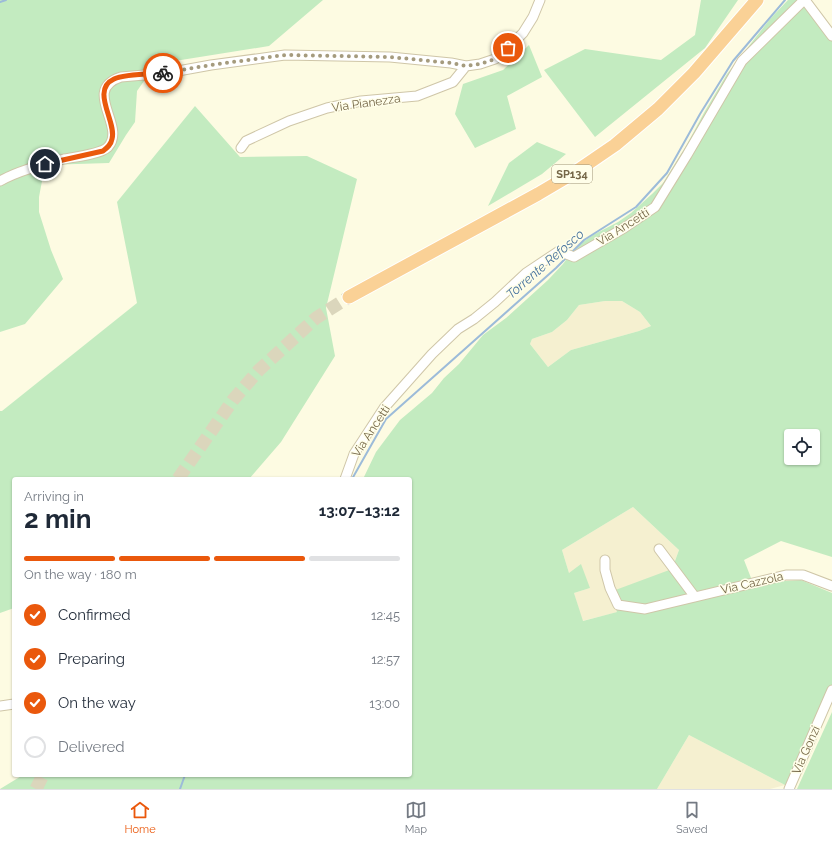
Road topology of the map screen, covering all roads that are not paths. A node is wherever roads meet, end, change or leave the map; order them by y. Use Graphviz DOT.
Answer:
graph roads {
  1 [pos="540,0"];
  2 [pos="757,0"];
  3 [pos="804,0"];
  4 [pos="832,36"];
  5 [pos="466,66"];
  6 [pos="241,148"];
  7 [pos="0,181"];
  8 [pos="349,297"];
  9 [pos="346,477"];
  10 [pos="659,549"];
  11 [pos="605,560"];
  12 [pos="832,586"];
  13 [pos="695,597"];
  14 [pos="832,690"];
  15 [pos="12,704"];
  16 [pos="0,706"];
  17 [pos="789,789"];
  1 -- 5 [label="street"];
  2 -- 8 [label="highway, SP134"];
  3 -- 4 [label="street, Via Ancetti"];
  3 -- 9 [label="street, Via Ancetti"];
  5 -- 6 [label="street, Via Pianezza"];
  5 -- 7 [label="street"];
  10 -- 13 [label="street"];
  11 -- 13 [label="street, Via Cazzola"];
  12 -- 13 [label="street, Via Cazzola"];
  14 -- 17 [label="street, Via Gonzi"];
  15 -- 16 [label="street"];
}
